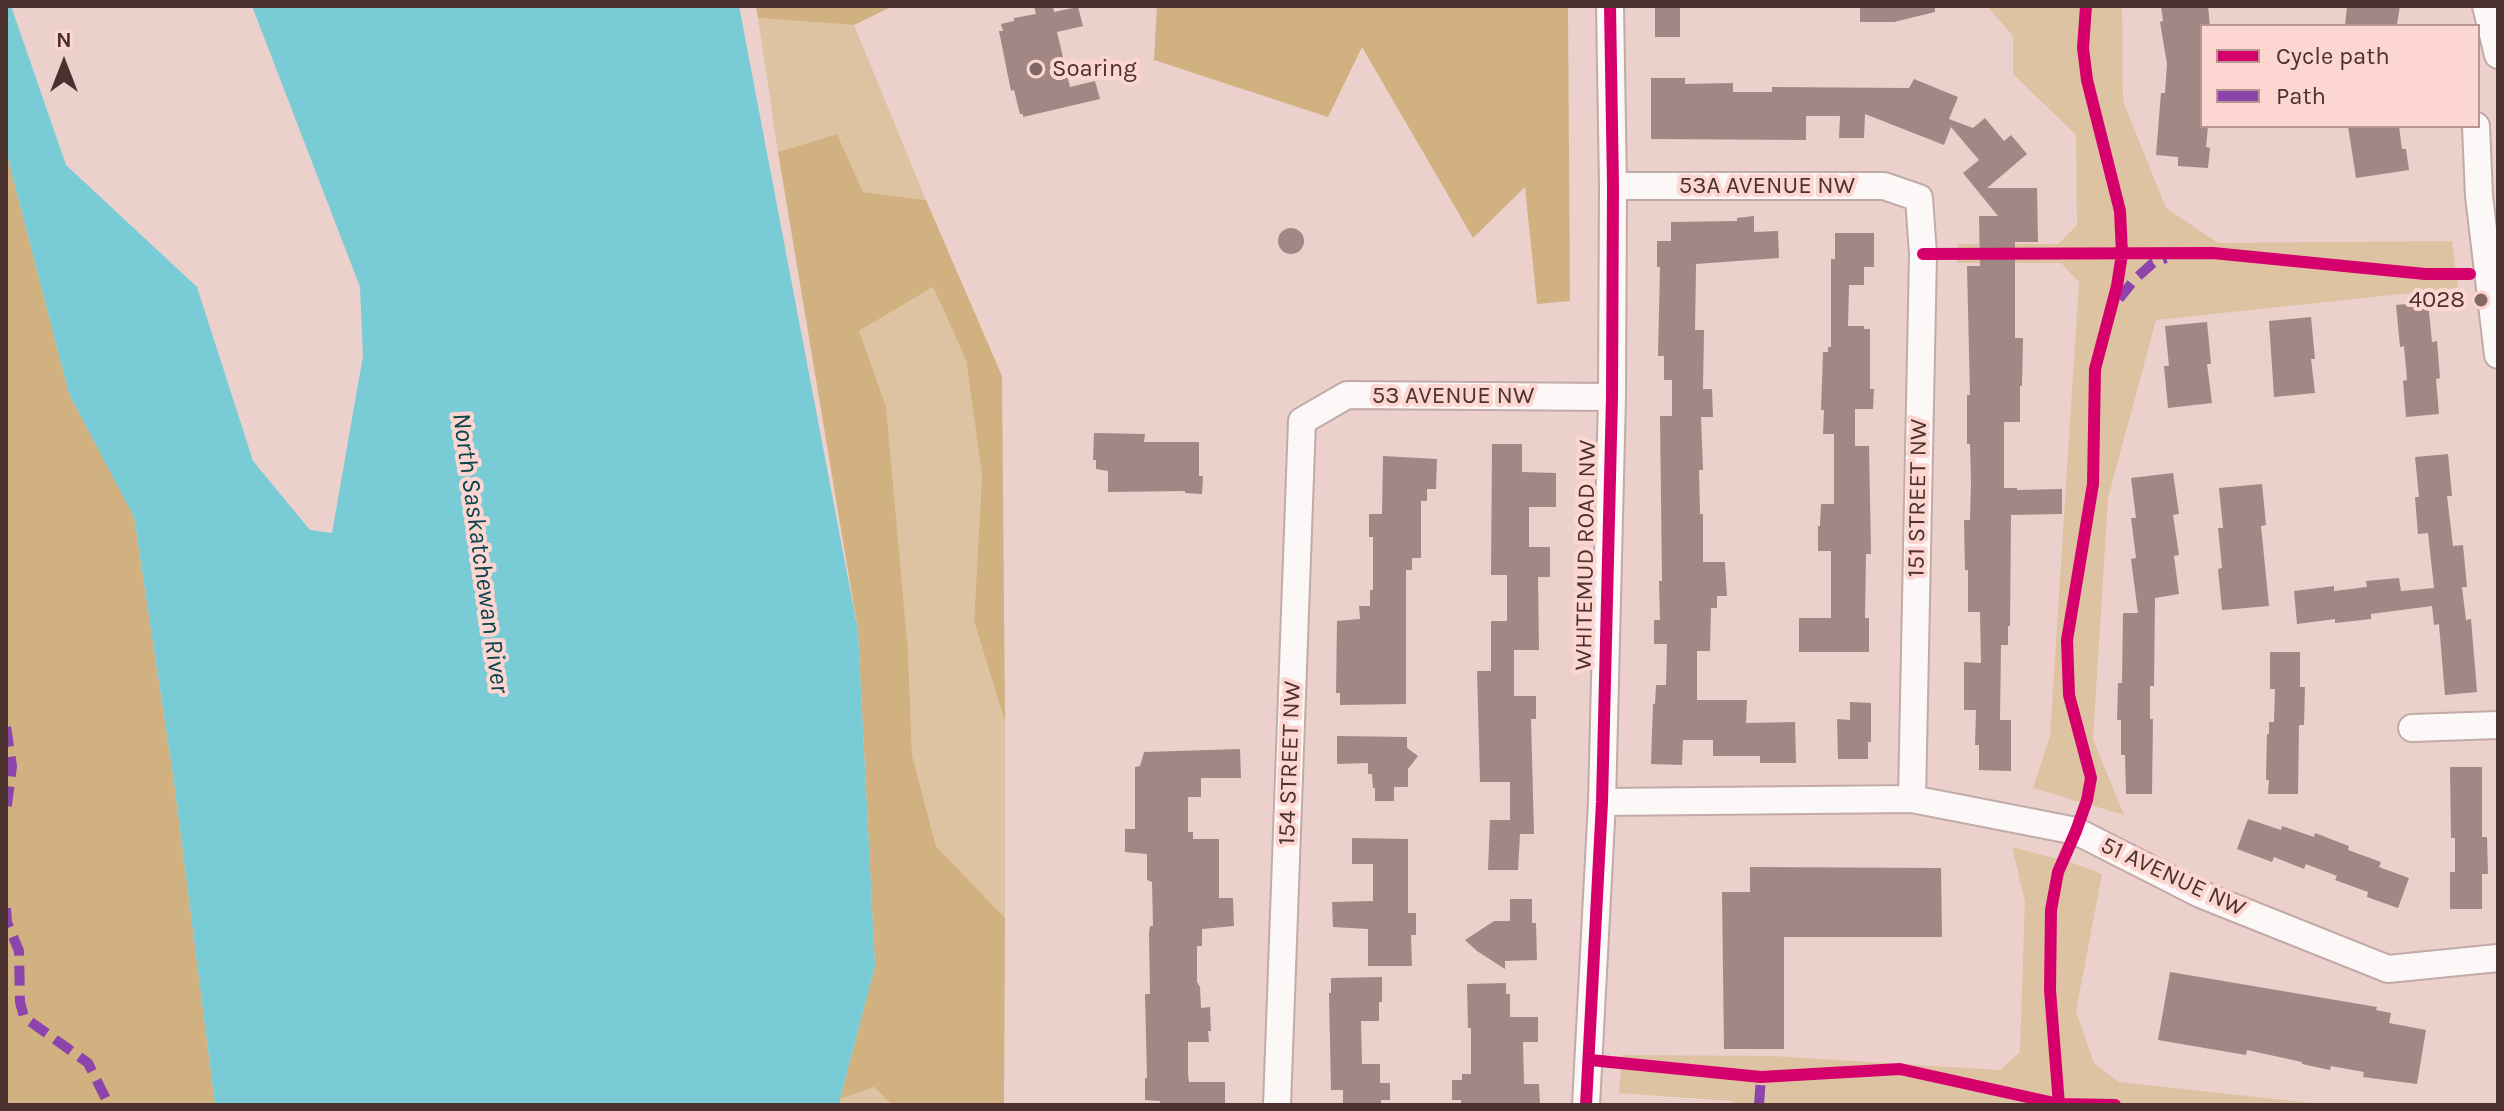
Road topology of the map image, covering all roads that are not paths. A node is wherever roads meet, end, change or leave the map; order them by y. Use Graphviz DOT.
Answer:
graph roads {
  1 [pos="1610,6"];
  2 [pos="2485,6"];
  3 [pos="2480,39"];
  4 [pos="2498,55"];
  5 [pos="2476,128"];
  6 [pos="1613,186"];
  7 [pos="1919,198"];
  8 [pos="2498,355"];
  9 [pos="1612,397"];
  10 [pos="1302,421"];
  11 [pos="2498,725"];
  12 [pos="2412,728"];
  13 [pos="1912,799"];
  14 [pos="1602,802"];
  15 [pos="2498,958"];
  16 [pos="1277,1105"];
  17 [pos="1586,1105"];
  1 -- 6 [label="street, WHITEMUD ROAD NW"];
  2 -- 3 [label="street"];
  2 -- 4 [label="street"];
  5 -- 8 [label="street"];
  6 -- 7 [label="street, 53A AVENUE NW"];
  6 -- 9 [label="street, WHITEMUD ROAD NW"];
  7 -- 13 [label="street, 151 STREET NW"];
  9 -- 10 [label="street, 53 AVENUE NW"];
  9 -- 14 [label="street, WHITEMUD ROAD NW"];
  10 -- 16 [label="street, 154 STREET NW"];
  11 -- 12 [label="street"];
  13 -- 14 [label="street, 51 AVENUE NW"];
  13 -- 15 [label="street, 51 AVENUE NW"];
  14 -- 17 [label="street, WHITEMUD ROAD NW"];
}
